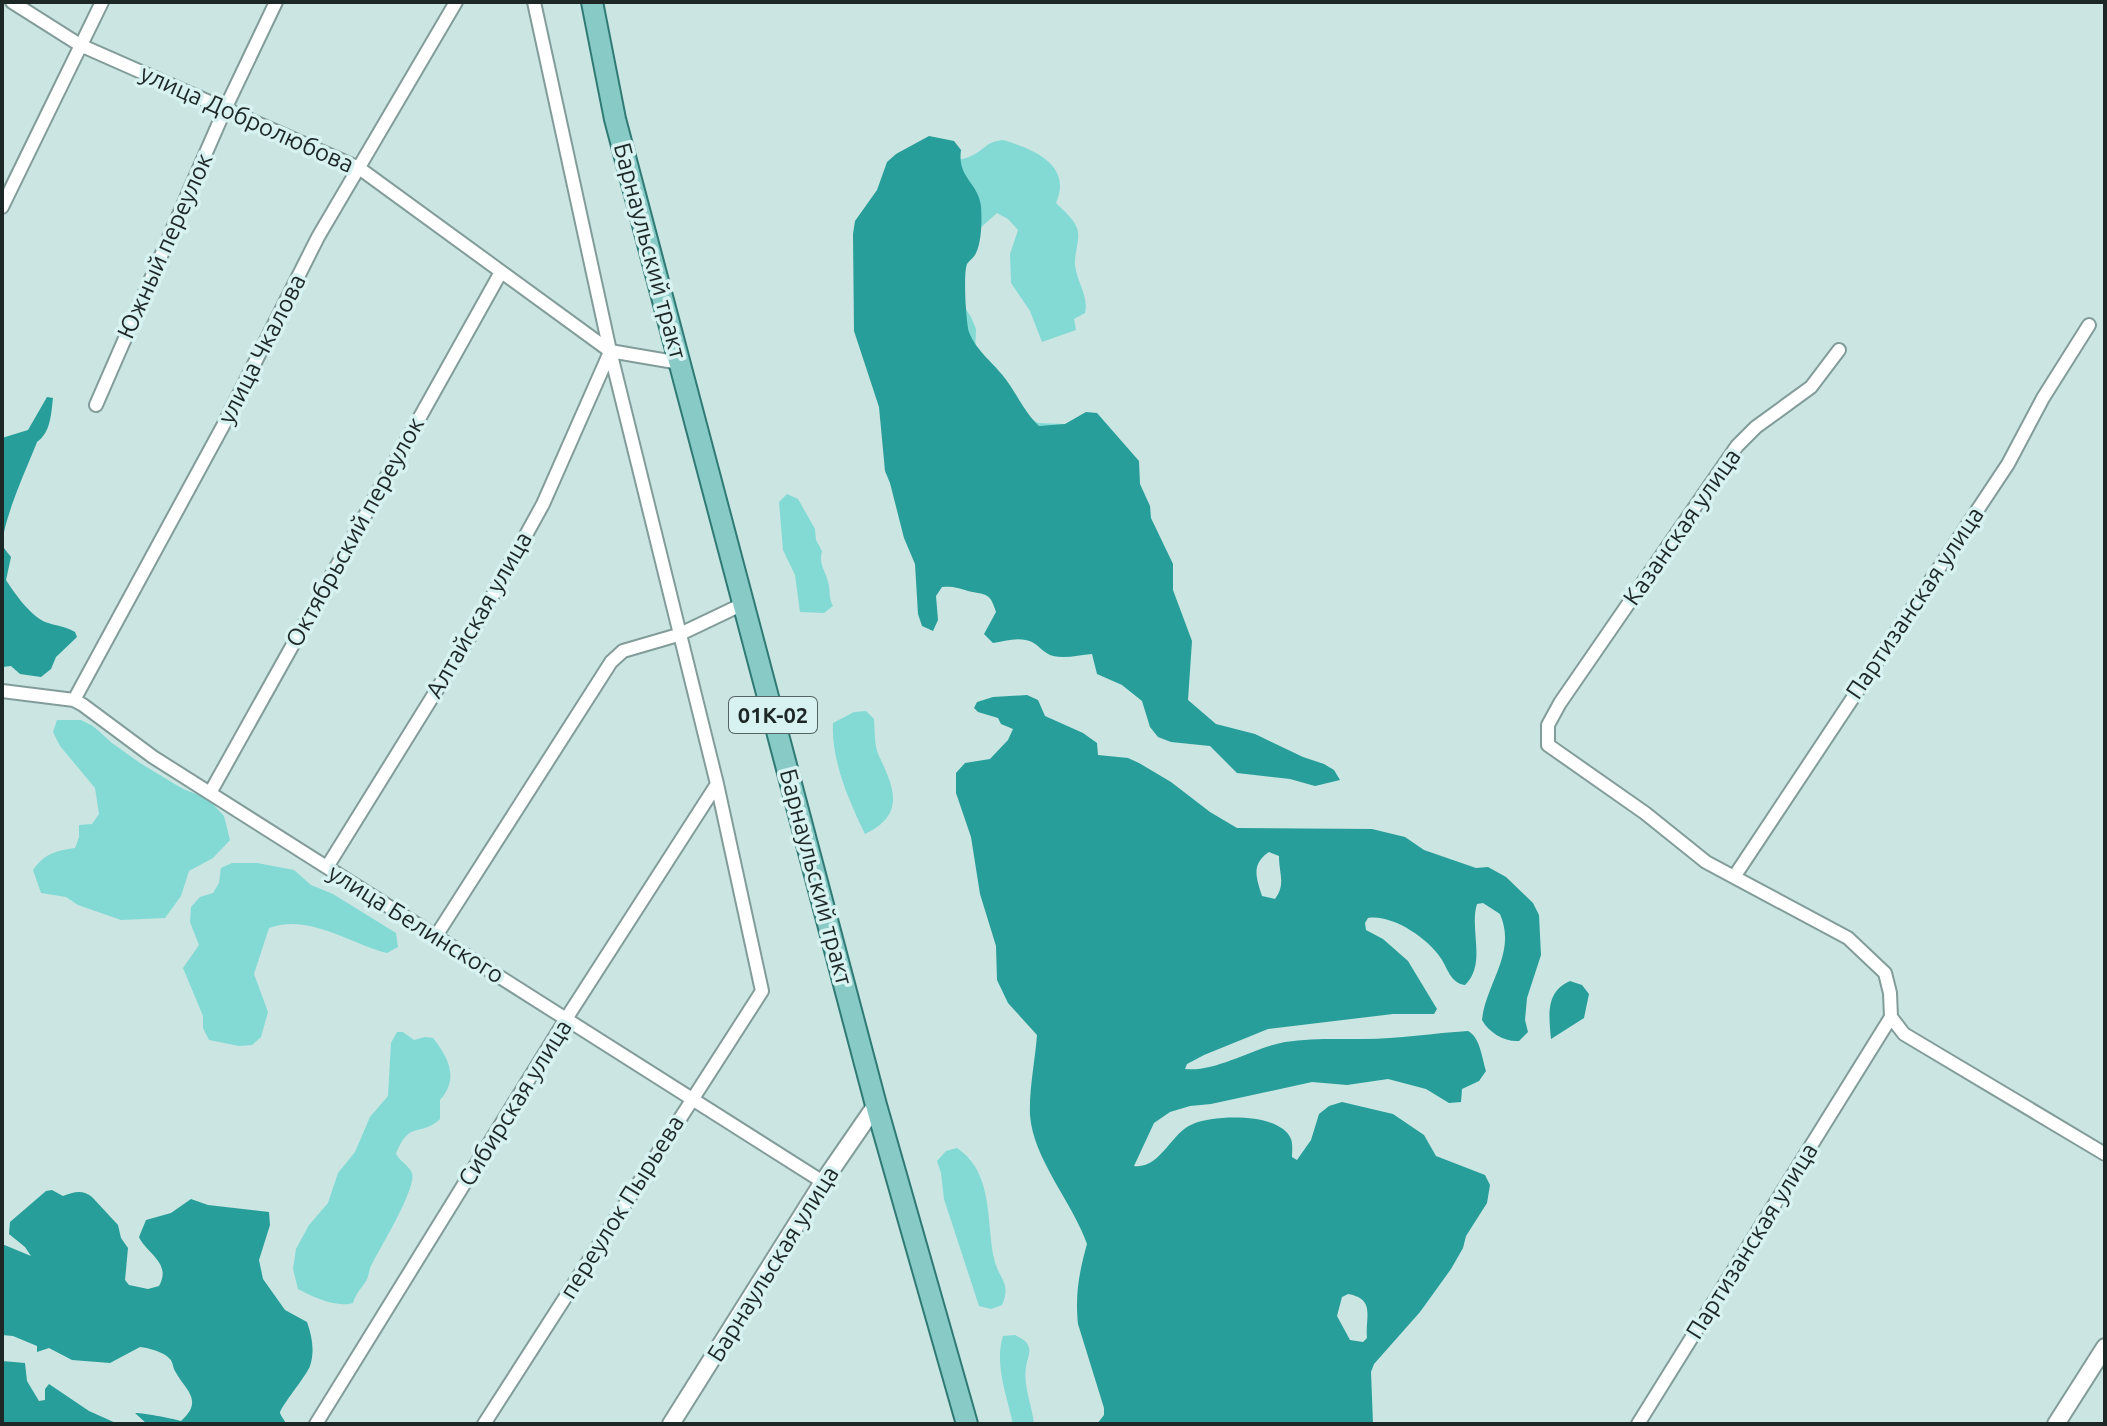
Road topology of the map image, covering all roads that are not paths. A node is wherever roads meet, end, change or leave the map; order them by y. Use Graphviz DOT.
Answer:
graph roads {
  1 [pos="12,2"];
  2 [pos="102,2"];
  3 [pos="276,2"];
  4 [pos="456,2"];
  5 [pos="534,2"];
  6 [pos="592,2"];
  7 [pos="80,45"];
  8 [pos="225,109"];
  9 [pos="359,168"];
  10 [pos="2,207"];
  11 [pos="501,272"];
  12 [pos="2089,325"];
  13 [pos="1839,350"];
  14 [pos="610,351"];
  15 [pos="680,363"];
  16 [pos="96,405"];
  17 [pos="743,604"];
  18 [pos="678,635"];
  19 [pos="2,691"];
  20 [pos="74,700"];
  21 [pos="717,784"];
  22 [pos="210,793"];
  23 [pos="327,867"];
  24 [pos="1734,877"];
  25 [pos="436,936"];
  26 [pos="1891,1017"];
  27 [pos="566,1019"];
  28 [pos="691,1098"];
  29 [pos="876,1105"];
  30 [pos="2105,1154"];
  31 [pos="823,1182"];
  32 [pos="2105,1347"];
  33 [pos="316,1424"];
  34 [pos="484,1424"];
  35 [pos="671,1424"];
  36 [pos="967,1424"];
  37 [pos="1638,1424"];
  38 [pos="2056,1424"];
  1 -- 7 [label="street, улица Добролюбова"];
  2 -- 7 [label="street"];
  3 -- 8 [label="street, Южный переулок"];
  4 -- 9 [label="street, улица Чкалова"];
  5 -- 14 [label="street"];
  6 -- 15 [label="main road, Барнаульский тракт / 01К-02"];
  7 -- 8 [label="street, улица Добролюбова"];
  7 -- 10 [label="street"];
  8 -- 9 [label="street, улица Добролюбова"];
  8 -- 16 [label="street, Южный переулок"];
  9 -- 11 [label="street, улица Добролюбова"];
  9 -- 20 [label="street, улица Чкалова"];
  11 -- 14 [label="street, улица Добролюбова"];
  11 -- 22 [label="street, Октябрьский переулок"];
  12 -- 24 [label="street, Партизанская улица"];
  13 -- 24 [label="street, Казанская улица"];
  14 -- 15 [label="street, улица Добролюбова"];
  14 -- 18 [label="street"];
  14 -- 23 [label="street, Алтайская улица"];
  15 -- 17 [label="main road, Барнаульский тракт / 01К-02"];
  17 -- 18 [label="street"];
  17 -- 29 [label="main road, Барнаульский тракт / 01К-02"];
  18 -- 21 [label="street"];
  18 -- 25 [label="street"];
  19 -- 20 [label="street, улица Белинского"];
  20 -- 22 [label="street, улица Белинского"];
  21 -- 27 [label="street, Сибирская улица"];
  21 -- 28 [label="street, переулок Пырьева"];
  22 -- 23 [label="street, улица Белинского"];
  23 -- 25 [label="street, улица Белинского"];
  24 -- 26 [label="street"];
  25 -- 27 [label="street, улица Белинского"];
  26 -- 30 [label="street"];
  26 -- 37 [label="street, Партизанская улица"];
  27 -- 28 [label="street, улица Белинского"];
  27 -- 33 [label="street, Сибирская улица"];
  28 -- 31 [label="street, улица Белинского"];
  28 -- 34 [label="street, переулок Пырьева"];
  29 -- 31 [label="street, Барнаульская улица"];
  29 -- 36 [label="main road, Барнаульский тракт / 01К-02"];
  31 -- 35 [label="street, Барнаульская улица"];
  32 -- 38 [label="street"];
}
